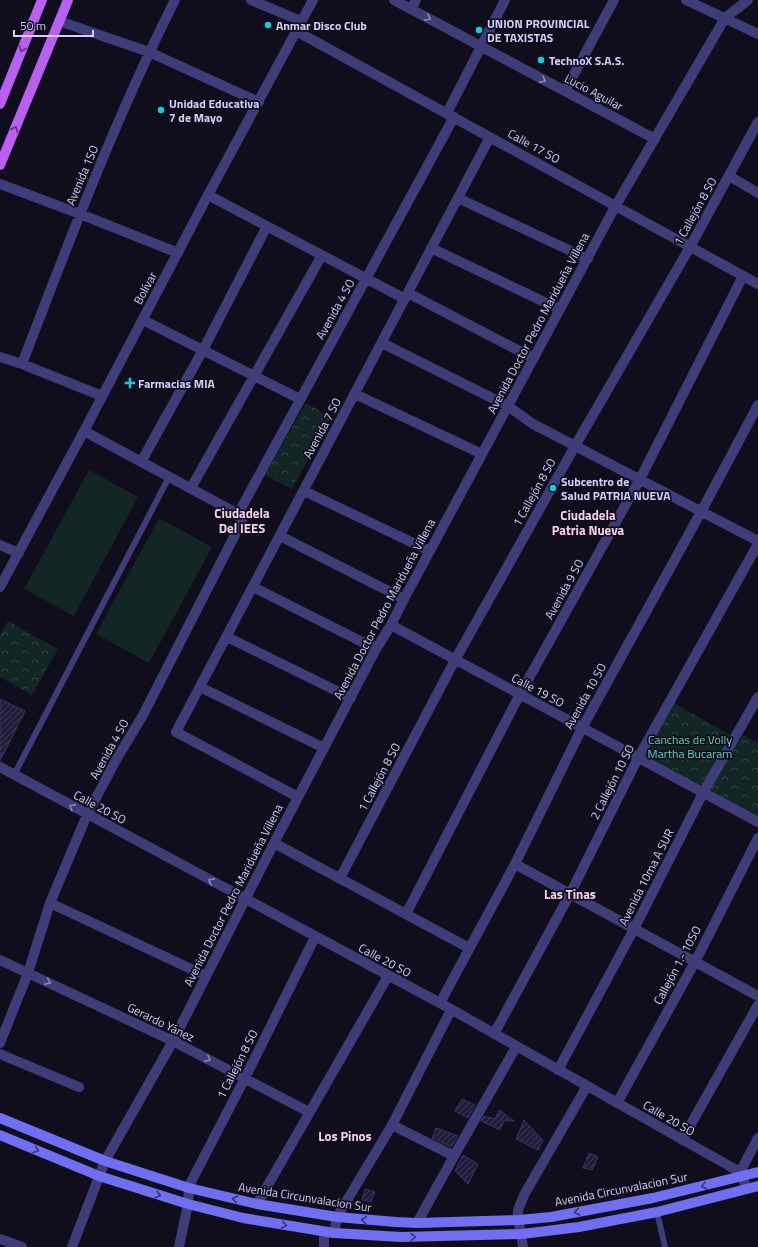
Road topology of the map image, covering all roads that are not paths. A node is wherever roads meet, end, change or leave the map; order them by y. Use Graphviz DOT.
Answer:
graph roads {
  1 [pos="42,0"];
  2 [pos="68,0"];
  3 [pos="175,0"];
  4 [pos="251,0"];
  5 [pos="313,0"];
  6 [pos="394,0"];
  7 [pos="505,0"];
  8 [pos="614,0"];
  9 [pos="686,0"];
  10 [pos="748,0"];
  11 [pos="414,5"];
  12 [pos="725,18"];
  13 [pos="59,20"];
  14 [pos="301,22"];
  15 [pos="296,31"];
  16 [pos="758,34"];
  17 [pos="481,46"];
  18 [pos="149,52"];
  19 [pos="2,92"];
  20 [pos="565,92"];
  21 [pos="259,102"];
  22 [pos="0,104"];
  23 [pos="450,115"];
  24 [pos="758,122"];
  25 [pos="490,137"];
  26 [pos="655,140"];
  27 [pos="0,165"];
  28 [pos="729,176"];
  29 [pos="0,184"];
  30 [pos="758,193"];
  31 [pos="208,195"];
  32 [pos="458,198"];
  33 [pos="616,205"];
  34 [pos="80,214"];
  35 [pos="267,226"];
  36 [pos="690,247"];
  37 [pos="431,248"];
  38 [pos="178,253"];
  39 [pos="322,255"];
  40 [pos="588,259"];
  41 [pos="743,276"];
  42 [pos="366,279"];
  43 [pos="758,284"];
  44 [pos="407,296"];
  45 [pos="559,310"];
  46 [pos="143,320"];
  47 [pos="382,343"];
  48 [pos="203,350"];
  49 [pos="0,357"];
  50 [pos="533,358"];
  51 [pos="22,364"];
  52 [pos="254,376"];
  53 [pos="355,394"];
  54 [pos="102,396"];
  55 [pos="300,399"];
  56 [pos="758,405"];
  57 [pos="508,406"];
  58 [pos="84,431"];
  59 [pos="575,446"];
  60 [pos="482,454"];
  61 [pos="141,462"];
  62 [pos="169,477"];
  63 [pos="640,479"];
  64 [pos="191,488"];
  65 [pos="304,491"];
  66 [pos="702,512"];
  67 [pos="240,517"];
  68 [pos="280,536"];
  69 [pos="758,543"];
  70 [pos="0,545"];
  71 [pos="430,551"];
  72 [pos="19,553"];
  73 [pos="0,587"];
  74 [pos="253,587"];
  75 [pos="404,599"];
  76 [pos="391,625"];
  77 [pos="227,636"];
  78 [pos="376,649"];
  79 [pos="456,660"];
  80 [pos="200,687"];
  81 [pos="520,694"];
  82 [pos="351,698"];
  83 [pos="758,698"];
  84 [pos="582,728"];
  85 [pos="324,748"];
  86 [pos="638,758"];
  87 [pos="0,767"];
  88 [pos="14,775"];
  89 [pos="703,793"];
  90 [pos="298,797"];
  91 [pos="88,815"];
  92 [pos="758,822"];
  93 [pos="758,838"];
  94 [pos="274,843"];
  95 [pos="515,864"];
  96 [pos="340,878"];
  97 [pos="570,894"];
  98 [pos="246,899"];
  99 [pos="50,903"];
  100 [pos="406,914"];
  101 [pos="634,929"];
  102 [pos="315,938"];
  103 [pos="470,948"];
  104 [pos="0,960"];
  105 [pos="695,962"];
  106 [pos="28,973"];
  107 [pos="206,976"];
  108 [pos="388,976"];
  109 [pos="758,996"];
  110 [pos="440,1004"];
  111 [pos="758,1005"];
  112 [pos="451,1010"];
  113 [pos="494,1034"];
  114 [pos="173,1041"];
  115 [pos="0,1043"];
  116 [pos="516,1046"];
  117 [pos="0,1054"];
  118 [pos="558,1070"];
  119 [pos="245,1078"];
  120 [pos="587,1086"];
  121 [pos="79,1087"];
  122 [pos="617,1103"];
  123 [pos="309,1112"];
  124 [pos="0,1118"];
  125 [pos="392,1124"];
  126 [pos="0,1135"];
  127 [pos="758,1138"];
  128 [pos="682,1140"];
  129 [pos="454,1156"];
  130 [pos="105,1161"];
  131 [pos="758,1172"];
  132 [pos="741,1174"];
  133 [pos="99,1176"];
  134 [pos="758,1186"];
  135 [pos="189,1188"];
  136 [pos="747,1189"];
  137 [pos="188,1204"];
  138 [pos="256,1204"];
  139 [pos="657,1212"];
  140 [pos="337,1217"];
  141 [pos="519,1220"];
  142 [pos="417,1224"];
  143 [pos="329,1233"];
  144 [pos="522,1234"];
  145 [pos="0,1239"];
  146 [pos="22,1247"];
  147 [pos="72,1247"];
  148 [pos="180,1247"];
  149 [pos="324,1247"];
  150 [pos="523,1247"];
  151 [pos="665,1247"];
  1 -- 19 [label="main road, one-way"];
  2 -- 13 [label="main road"];
  3 -- 18 [label="street, Avenida 1SO"];
  4 -- 14 [label="street"];
  5 -- 14 [label="street, Bolívar"];
  6 -- 11 [label="street, Lucio Aguilar"];
  7 -- 17 [label="street, Avenida 4 SO"];
  8 -- 20 [label="street"];
  9 -- 12 [label="street"];
  10 -- 12 [label="street, Avenida Doctor Pedro Maridueña Villena"];
  11 -- 17 [label="street, Lucio Aguilar, one-way"];
  12 -- 16 [label="street"];
  12 -- 26 [label="street, Avenida Doctor Pedro Maridueña Villena"];
  13 -- 18 [label="street"];
  27 -- 13 [label="main road, one-way"];
  14 -- 15 [label="street, Bolívar"];
  15 -- 21 [label="street, Bolívar"];
  15 -- 23 [label="street, Calle 17 SO"];
  17 -- 20 [label="street, Lucio Aguilar, one-way"];
  17 -- 23 [label="street, Avenida 4 SO"];
  18 -- 21 [label="street"];
  18 -- 34 [label="street, Avenida 1SO"];
  19 -- 22 [label="main road"];
  20 -- 26 [label="street, Lucio Aguilar"];
  21 -- 31 [label="street, Bolívar"];
  23 -- 25 [label="street, Calle 17 SO"];
  23 -- 42 [label="street, Avenida 4 SO"];
  24 -- 28 [label="street, 1 Callejón 8 SO"];
  25 -- 32 [label="street, Avenida 7 SO"];
  25 -- 33 [label="street, Calle 17 SO"];
  26 -- 33 [label="street, Avenida Doctor Pedro Maridueña Villena"];
  28 -- 30 [label="street"];
  28 -- 36 [label="street, 1 Callejón 8 SO"];
  29 -- 34 [label="street"];
  31 -- 35 [label="street"];
  31 -- 38 [label="street, Bolívar"];
  32 -- 37 [label="street, Avenida 7 SO"];
  32 -- 40 [label="street"];
  33 -- 36 [label="street, Calle 17 SO"];
  33 -- 40 [label="street, Avenida Doctor Pedro Maridueña Villena"];
  34 -- 38 [label="street"];
  34 -- 51 [label="street, Avenida 1SO"];
  35 -- 39 [label="street"];
  35 -- 48 [label="street"];
  36 -- 41 [label="street, Calle 17 SO"];
  36 -- 59 [label="street, 1 Callejón 8 SO"];
  37 -- 44 [label="street, Avenida 7 SO"];
  37 -- 45 [label="street"];
  38 -- 46 [label="street, Bolívar"];
  39 -- 42 [label="street"];
  39 -- 52 [label="street"];
  40 -- 45 [label="street, Avenida Doctor Pedro Maridueña Villena"];
  41 -- 43 [label="street, Calle 17 SO"];
  41 -- 63 [label="street, Avenida 9 SO"];
  42 -- 44 [label="street"];
  42 -- 55 [label="street, Avenida 4 SO"];
  44 -- 47 [label="street, Avenida 7 SO"];
  44 -- 50 [label="street"];
  45 -- 50 [label="street, Avenida Doctor Pedro Maridueña Villena"];
  46 -- 48 [label="street"];
  46 -- 54 [label="street, Bolívar"];
  47 -- 53 [label="street, Avenida 7 SO"];
  47 -- 57 [label="street"];
  48 -- 52 [label="street"];
  48 -- 61 [label="street"];
  49 -- 51 [label="street"];
  50 -- 57 [label="street, Avenida Doctor Pedro Maridueña Villena"];
  51 -- 54 [label="street"];
  52 -- 55 [label="street"];
  52 -- 64 [label="street"];
  53 -- 60 [label="street"];
  53 -- 65 [label="street, Avenida 7 SO"];
  54 -- 58 [label="street, Bolívar"];
  55 -- 67 [label="street, Avenida 4 SO"];
  56 -- 66 [label="street, Avenida 10 SO"];
  57 -- 59 [label="street"];
  57 -- 60 [label="street, Avenida Doctor Pedro Maridueña Villena"];
  58 -- 61 [label="street"];
  58 -- 72 [label="street, Bolívar"];
  59 -- 63 [label="street"];
  59 -- 79 [label="street, 1 Callejón 8 SO"];
  60 -- 71 [label="street, Avenida Doctor Pedro Maridueña Villena"];
  61 -- 62 [label="street"];
  62 -- 64 [label="street"];
  62 -- 88 [label="lane"];
  63 -- 66 [label="street"];
  63 -- 81 [label="street, Avenida 9 SO"];
  64 -- 67 [label="street"];
  65 -- 68 [label="street, Avenida 7 SO"];
  65 -- 71 [label="street"];
  66 -- 69 [label="street"];
  66 -- 84 [label="street, Avenida 10 SO"];
  67 -- 91 [label="street, Avenida 4 SO"];
  68 -- 74 [label="street, Avenida 7 SO"];
  68 -- 75 [label="street"];
  69 -- 86 [label="street, 2 Callejón 10 SO"];
  70 -- 72 [label="street"];
  71 -- 75 [label="street, Avenida Doctor Pedro Maridueña Villena"];
  72 -- 73 [label="street, Bolívar"];
  74 -- 77 [label="street, Avenida 7 SO"];
  74 -- 78 [label="street"];
  75 -- 76 [label="street, Avenida Doctor Pedro Maridueña Villena"];
  76 -- 78 [label="street, Avenida Doctor Pedro Maridueña Villena"];
  76 -- 79 [label="street, Calle 19 SO"];
  77 -- 80 [label="street, Avenida 7 SO"];
  77 -- 82 [label="street"];
  78 -- 82 [label="street, Avenida Doctor Pedro Maridueña Villena"];
  79 -- 81 [label="street, Calle 19 SO"];
  79 -- 96 [label="street, 1 Callejón 8 SO"];
  80 -- 85 [label="street"];
  80 -- 90 [label="street, Avenida 7 SO"];
  81 -- 84 [label="street, Calle 19 SO"];
  81 -- 100 [label="street, Avenida 9 SO"];
  82 -- 85 [label="street, Avenida Doctor Pedro Maridueña Villena"];
  83 -- 89 [label="street, Avenida 10ma A SUR"];
  84 -- 86 [label="street, Calle 19 SO"];
  84 -- 95 [label="street, Avenida 10 SO"];
  85 -- 90 [label="street, Avenida Doctor Pedro Maridueña Villena"];
  86 -- 89 [label="street, Calle 19 SO"];
  86 -- 97 [label="street, 2 Callejón 10 SO"];
  87 -- 88 [label="street, Calle 20 SO"];
  91 -- 88 [label="street, Calle 20 SO, one-way"];
  89 -- 92 [label="street, Calle 19 SO"];
  89 -- 101 [label="street, Avenida 10ma A SUR"];
  90 -- 94 [label="street, Avenida Doctor Pedro Maridueña Villena"];
  98 -- 91 [label="street, Calle 20 SO, one-way"];
  91 -- 99 [label="street, Avenida 4 SO"];
  93 -- 105 [label="street, Callejón 1.- 10SO"];
  94 -- 96 [label="street"];
  94 -- 98 [label="street, Avenida Doctor Pedro Maridueña Villena"];
  95 -- 97 [label="street"];
  95 -- 103 [label="street, Avenida 10 SO"];
  96 -- 100 [label="street"];
  97 -- 101 [label="street"];
  97 -- 113 [label="street, 2 Callejón 10 SO"];
  98 -- 102 [label="street, Calle 20 SO"];
  98 -- 107 [label="street, Avenida Doctor Pedro Maridueña Villena"];
  99 -- 106 [label="street, Avenida 4 SO"];
  99 -- 107 [label="street"];
  100 -- 103 [label="street"];
  101 -- 105 [label="street"];
  101 -- 118 [label="street, Avenida 10ma A SUR"];
  102 -- 108 [label="street, Calle 20 SO"];
  102 -- 119 [label="street, 1 Callejón 8 SO"];
  103 -- 110 [label="street, Avenida 10 SO"];
  104 -- 106 [label="street, Gerardo Yánez"];
  105 -- 109 [label="street"];
  105 -- 122 [label="street, Callejón 1.- 10SO"];
  106 -- 114 [label="street, Gerardo Yánez, one-way"];
  106 -- 115 [label="street, Avenida 4 SO"];
  107 -- 114 [label="street, Avenida Doctor Pedro Maridueña Villena"];
  108 -- 110 [label="street, Calle 20 SO"];
  108 -- 123 [label="street"];
  110 -- 112 [label="street, Calle 20 SO"];
  111 -- 128 [label="street"];
  112 -- 113 [label="street, Calle 20 SO"];
  112 -- 125 [label="street"];
  113 -- 116 [label="street, Calle 20 SO"];
  114 -- 119 [label="street, Gerardo Yánez, one-way"];
  114 -- 130 [label="street, Avenida Doctor Pedro Maridueña Villena"];
  116 -- 118 [label="street, Calle 20 SO"];
  116 -- 129 [label="street"];
  117 -- 121 [label="street"];
  118 -- 120 [label="street, Calle 20 SO"];
  119 -- 123 [label="street, Gerardo Yánez"];
  119 -- 135 [label="street, 1 Callejón 8 SO"];
  120 -- 122 [label="street, Calle 20 SO"];
  120 -- 141 [label="street"];
  122 -- 128 [label="street, Calle 20 SO"];
  123 -- 138 [label="street"];
  124 -- 130 [label="main road, Avenida Circunvalacion Sur"];
  125 -- 129 [label="street"];
  125 -- 140 [label="street"];
  126 -- 133 [label="main road, one-way"];
  127 -- 132 [label="street"];
  128 -- 132 [label="street, Calle 20 SO"];
  129 -- 142 [label="street"];
  130 -- 133 [label="street, Avenida Doctor Pedro Maridueña Villena"];
  130 -- 135 [label="main road, Avenida Circunvalacion Sur"];
  131 -- 132 [label="main road, Avenida Circunvalacion Sur"];
  132 -- 136 [label="street"];
  132 -- 141 [label="main road, Avenida Circunvalacion Sur, one-way"];
  133 -- 137 [label="main road, one-way"];
  133 -- 147 [label="street, Avenida Doctor Pedro Maridueña Villena"];
  134 -- 136 [label="main road"];
  135 -- 137 [label="street, 1 Callejón 8 SO"];
  138 -- 135 [label="main road, Avenida Circunvalacion Sur, one-way"];
  136 -- 139 [label="main road"];
  137 -- 143 [label="main road, one-way"];
  137 -- 148 [label="street"];
  138 -- 140 [label="main road, Avenida Circunvalacion Sur"];
  139 -- 144 [label="main road"];
  139 -- 151 [label="lane"];
  142 -- 140 [label="main road, Avenida Circunvalacion Sur, one-way"];
  140 -- 143 [label="street"];
  141 -- 142 [label="main road, Avenida Circunvalacion Sur"];
  141 -- 144 [label="street"];
  143 -- 144 [label="main road, one-way"];
  143 -- 149 [label="street"];
  144 -- 150 [label="street"];
  145 -- 146 [label="street"];
}
